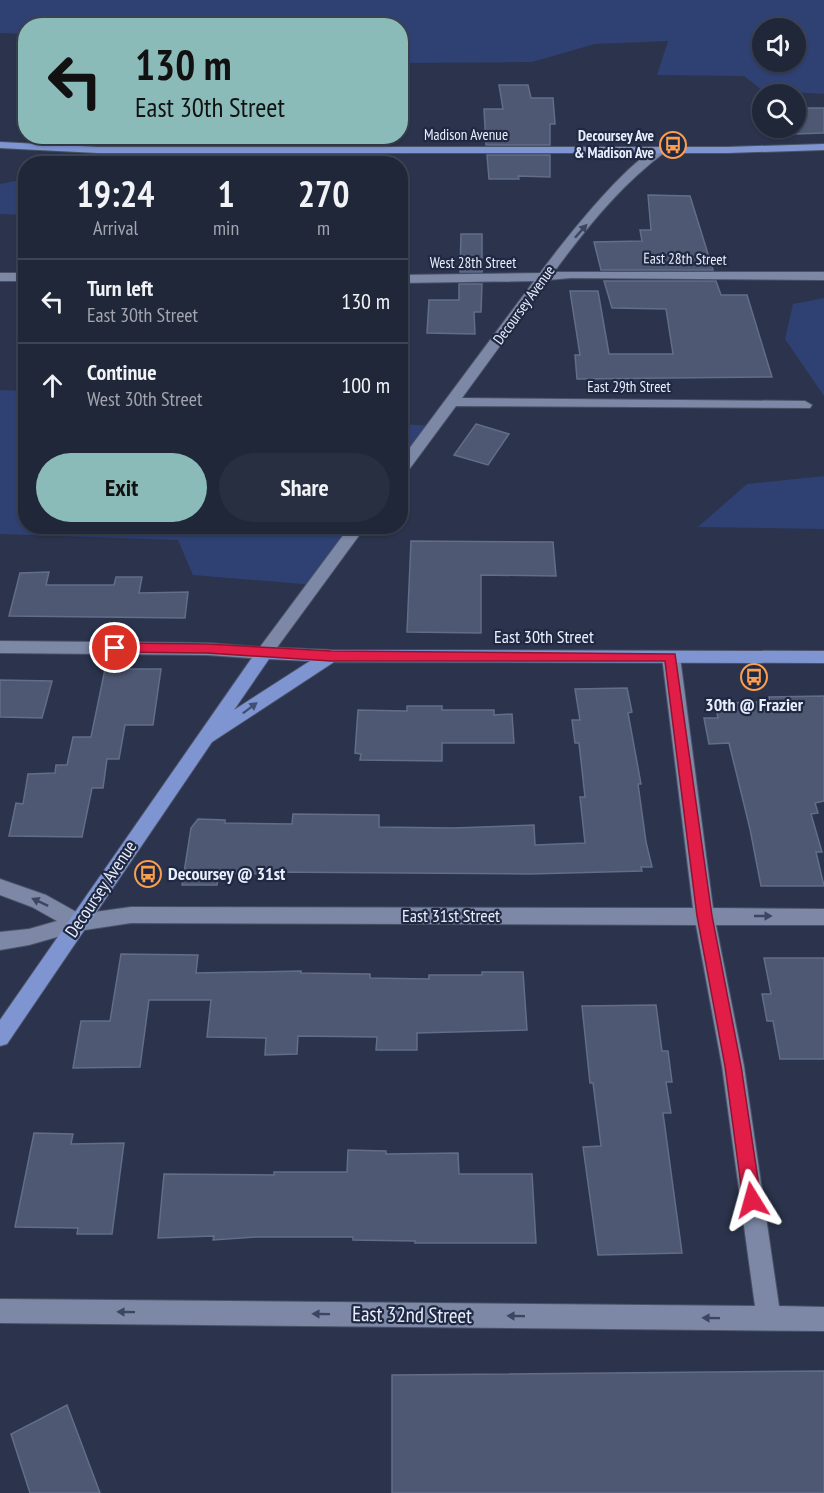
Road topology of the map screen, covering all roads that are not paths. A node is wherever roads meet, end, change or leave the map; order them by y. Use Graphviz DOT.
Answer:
graph roads {
  1 [pos="0,145"];
  2 [pos="824,147"];
  3 [pos="660,150"];
  4 [pos="824,276"];
  5 [pos="0,277"];
  6 [pos="18,277"];
  7 [pos="545,278"];
  8 [pos="408,279"];
  9 [pos="453,402"];
  10 [pos="806,405"];
  11 [pos="408,461"];
  12 [pos="353,534"];
  13 [pos="0,647"];
  14 [pos="264,653"];
  15 [pos="331,656"];
  16 [pos="671,657"];
  17 [pos="824,657"];
  18 [pos="203,741"];
  19 [pos="0,887"];
  20 [pos="705,916"];
  21 [pos="824,917"];
  22 [pos="78,923"];
  23 [pos="0,941"];
  24 [pos="0,1037"];
  25 [pos="0,1311"];
  26 [pos="769,1318"];
  27 [pos="824,1319"];
  1 -- 3 [label="main road, Madison Avenue"];
  2 -- 3 [label="main road, Madison Avenue"];
  7 -- 3 [label="street, Decoursey Avenue, one-way"];
  4 -- 7 [label="street, East 28th Street"];
  5 -- 6 [label="street"];
  7 -- 8 [label="street, West 28th Street"];
  7 -- 9 [label="street, Decoursey Avenue"];
  9 -- 10 [label="street, East 29th Street"];
  9 -- 11 [label="street, Decoursey Avenue"];
  12 -- 14 [label="street, Decoursey Avenue"];
  13 -- 14 [label="street"];
  14 -- 15 [label="main road, East 30th Street"];
  14 -- 18 [label="main road, Decoursey Avenue"];
  15 -- 16 [label="main road, East 30th Street"];
  18 -- 15 [label="main road, Decoursey Avenue, one-way"];
  16 -- 17 [label="main road, East 30th Street"];
  16 -- 20 [label="street"];
  18 -- 22 [label="main road, Decoursey Avenue"];
  22 -- 19 [label="street, one-way"];
  20 -- 21 [label="street, East 31st Street, one-way"];
  20 -- 22 [label="street, East 31st Street"];
  20 -- 26 [label="street"];
  22 -- 23 [label="street, East 31st Street"];
  22 -- 24 [label="main road, Decoursey Avenue"];
  26 -- 25 [label="street, East 32nd Street, one-way"];
  26 -- 27 [label="street, East 32nd Street"];
}
